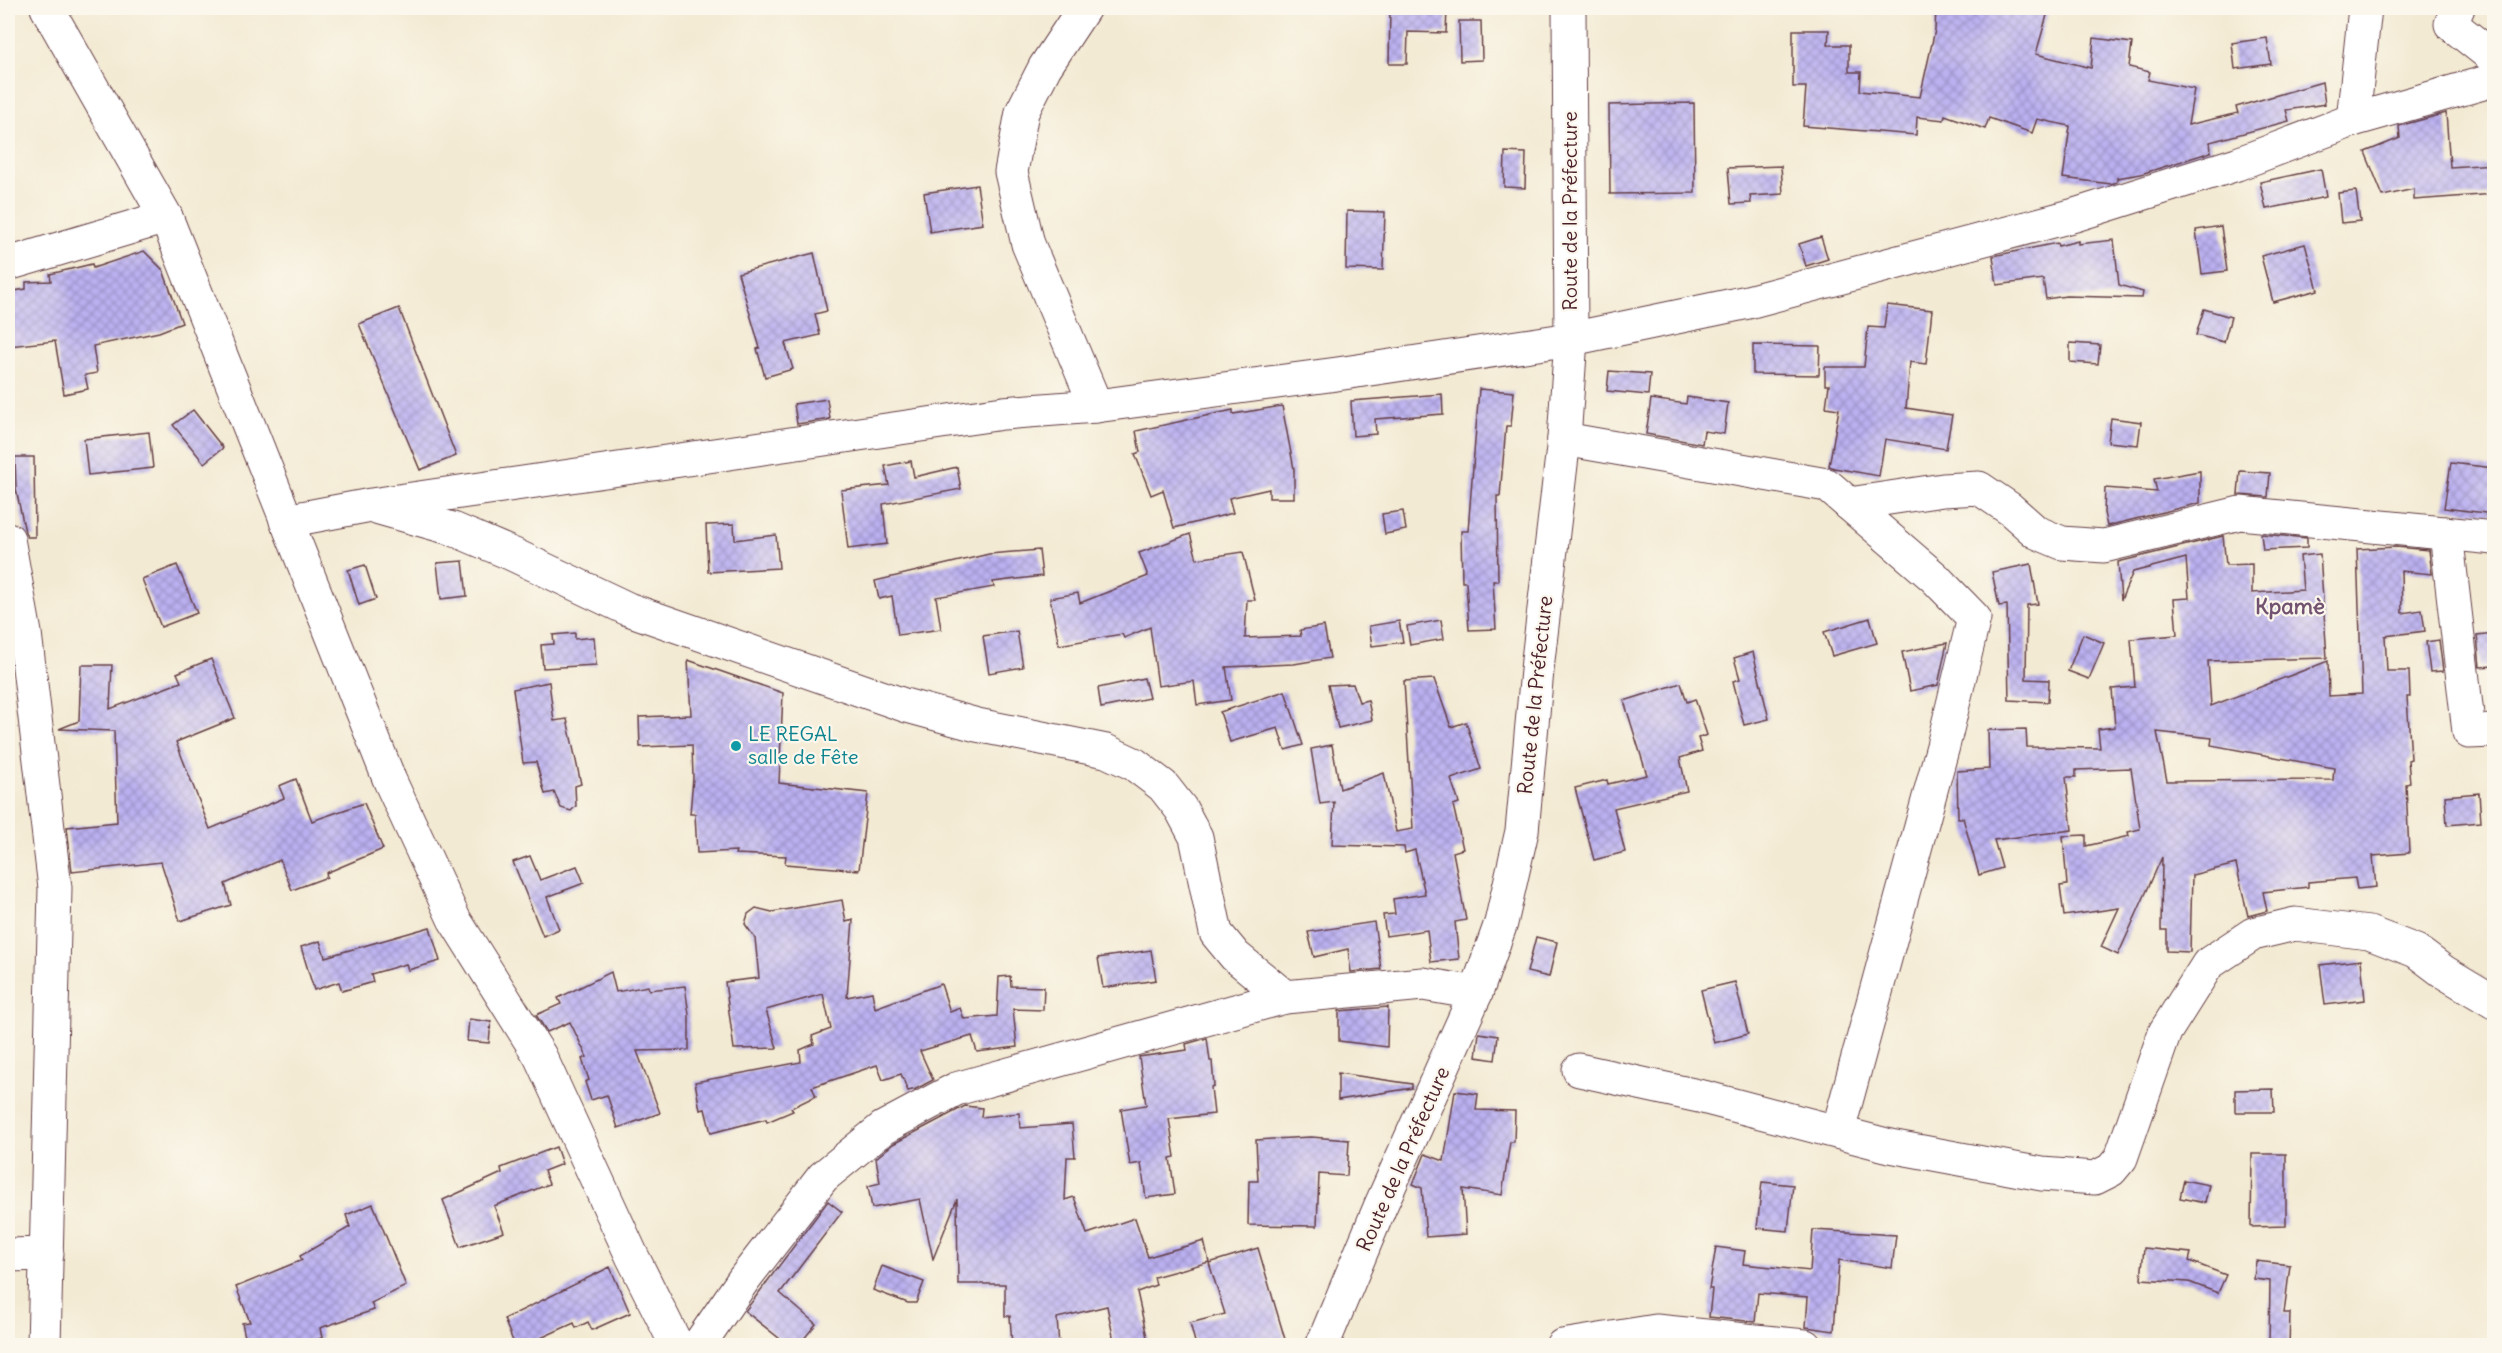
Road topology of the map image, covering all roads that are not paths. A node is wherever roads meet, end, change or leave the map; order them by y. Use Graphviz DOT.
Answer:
graph roads {
  1 [pos="47,8"];
  2 [pos="1084,8"];
  3 [pos="1569,8"];
  4 [pos="2365,8"];
  5 [pos="2458,8"];
  6 [pos="2494,58"];
  7 [pos="2494,80"];
  8 [pos="2353,120"];
  9 [pos="166,217"];
  10 [pos="8,264"];
  11 [pos="1570,339"];
  12 [pos="1096,406"];
  13 [pos="1564,439"];
  14 [pos="1849,504"];
  15 [pos="370,505"];
  16 [pos="286,521"];
  17 [pos="2446,533"];
  18 [pos="2494,538"];
  19 [pos="8,539"];
  20 [pos="2494,731"];
  21 [pos="1476,993"];
  22 [pos="1285,997"];
  23 [pos="2494,1002"];
  24 [pos="1579,1070"];
  25 [pos="1838,1131"];
  26 [pos="47,1254"];
  27 [pos="8,1255"];
  28 [pos="1703,1341"];
  29 [pos="44,1346"];
  30 [pos="677,1346"];
  31 [pos="698,1346"];
  32 [pos="1322,1346"];
  33 [pos="1562,1346"];
  34 [pos="1805,1346"];
  1 -- 9 [label="street"];
  2 -- 12 [label="street"];
  3 -- 11 [label="street, Route de la Préfecture"];
  4 -- 8 [label="street"];
  5 -- 6 [label="street"];
  7 -- 8 [label="street"];
  8 -- 11 [label="street"];
  9 -- 10 [label="street"];
  9 -- 16 [label="street"];
  11 -- 12 [label="street"];
  11 -- 13 [label="street, Route de la Préfecture"];
  12 -- 15 [label="street"];
  13 -- 14 [label="street"];
  13 -- 21 [label="street, Route de la Préfecture"];
  14 -- 17 [label="street"];
  14 -- 25 [label="street"];
  15 -- 16 [label="street"];
  15 -- 22 [label="street"];
  16 -- 30 [label="street"];
  17 -- 18 [label="street"];
  17 -- 20 [label="street"];
  19 -- 26 [label="street"];
  21 -- 22 [label="street"];
  21 -- 32 [label="street, Route de la Préfecture"];
  22 -- 31 [label="street"];
  23 -- 25 [label="street"];
  24 -- 25 [label="street"];
  26 -- 27 [label="street"];
  26 -- 29 [label="street"];
  28 -- 33 [label="street"];
  28 -- 34 [label="street"];
}
